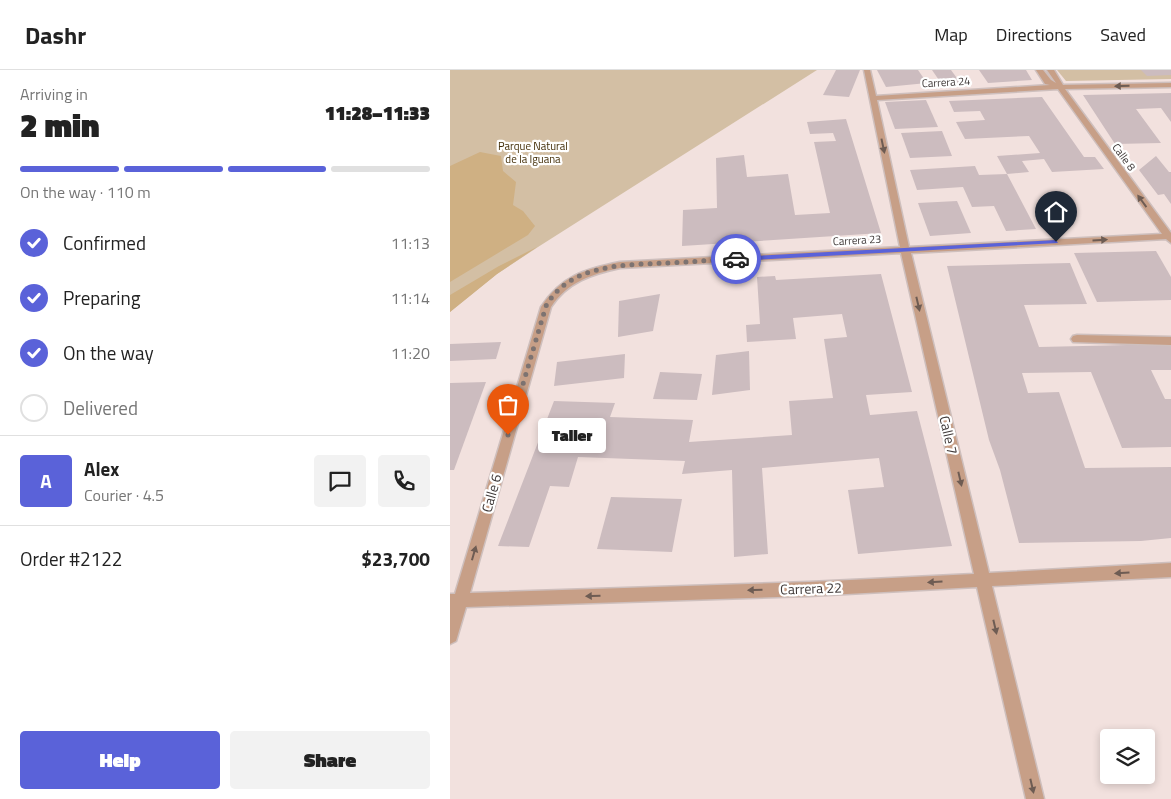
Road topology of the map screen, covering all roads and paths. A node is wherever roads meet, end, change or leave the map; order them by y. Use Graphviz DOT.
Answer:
graph roads {
  1 [pos="867,70"];
  2 [pos="1039,70"];
  3 [pos="1050,70"];
  4 [pos="1171,85"];
  5 [pos="1060,87"];
  6 [pos="873,98"];
  7 [pos="1170,238"];
  8 [pos="905,249"];
  9 [pos="552,295"];
  10 [pos="1077,339"];
  11 [pos="1171,342"];
  12 [pos="1171,570"];
  13 [pos="984,580"];
  14 [pos="455,600"];
  15 [pos="450,636"];
  16 [pos="1035,799"];
  1 -- 6 [label="street, Calle 7"];
  2 -- 5 [label="street, Calle 8"];
  3 -- 5 [label="street, Calle 8"];
  4 -- 5 [label="street, Carrera 24, one-way"];
  5 -- 6 [label="street, Carrera 24"];
  7 -- 5 [label="street, Calle 8, one-way"];
  6 -- 8 [label="street, Calle 7, one-way"];
  8 -- 7 [label="street, Carrera 23, one-way"];
  8 -- 9 [label="street, Carrera 23"];
  8 -- 13 [label="street, Calle 7, one-way"];
  14 -- 9 [label="street, Calle 6, one-way"];
  10 -- 11 [label="street"];
  12 -- 13 [label="street, Carrera 22, one-way"];
  13 -- 14 [label="street, Carrera 22, one-way"];
  13 -- 16 [label="street, Calle 7, one-way"];
  14 -- 15 [label="street, Calle 6"];
}
